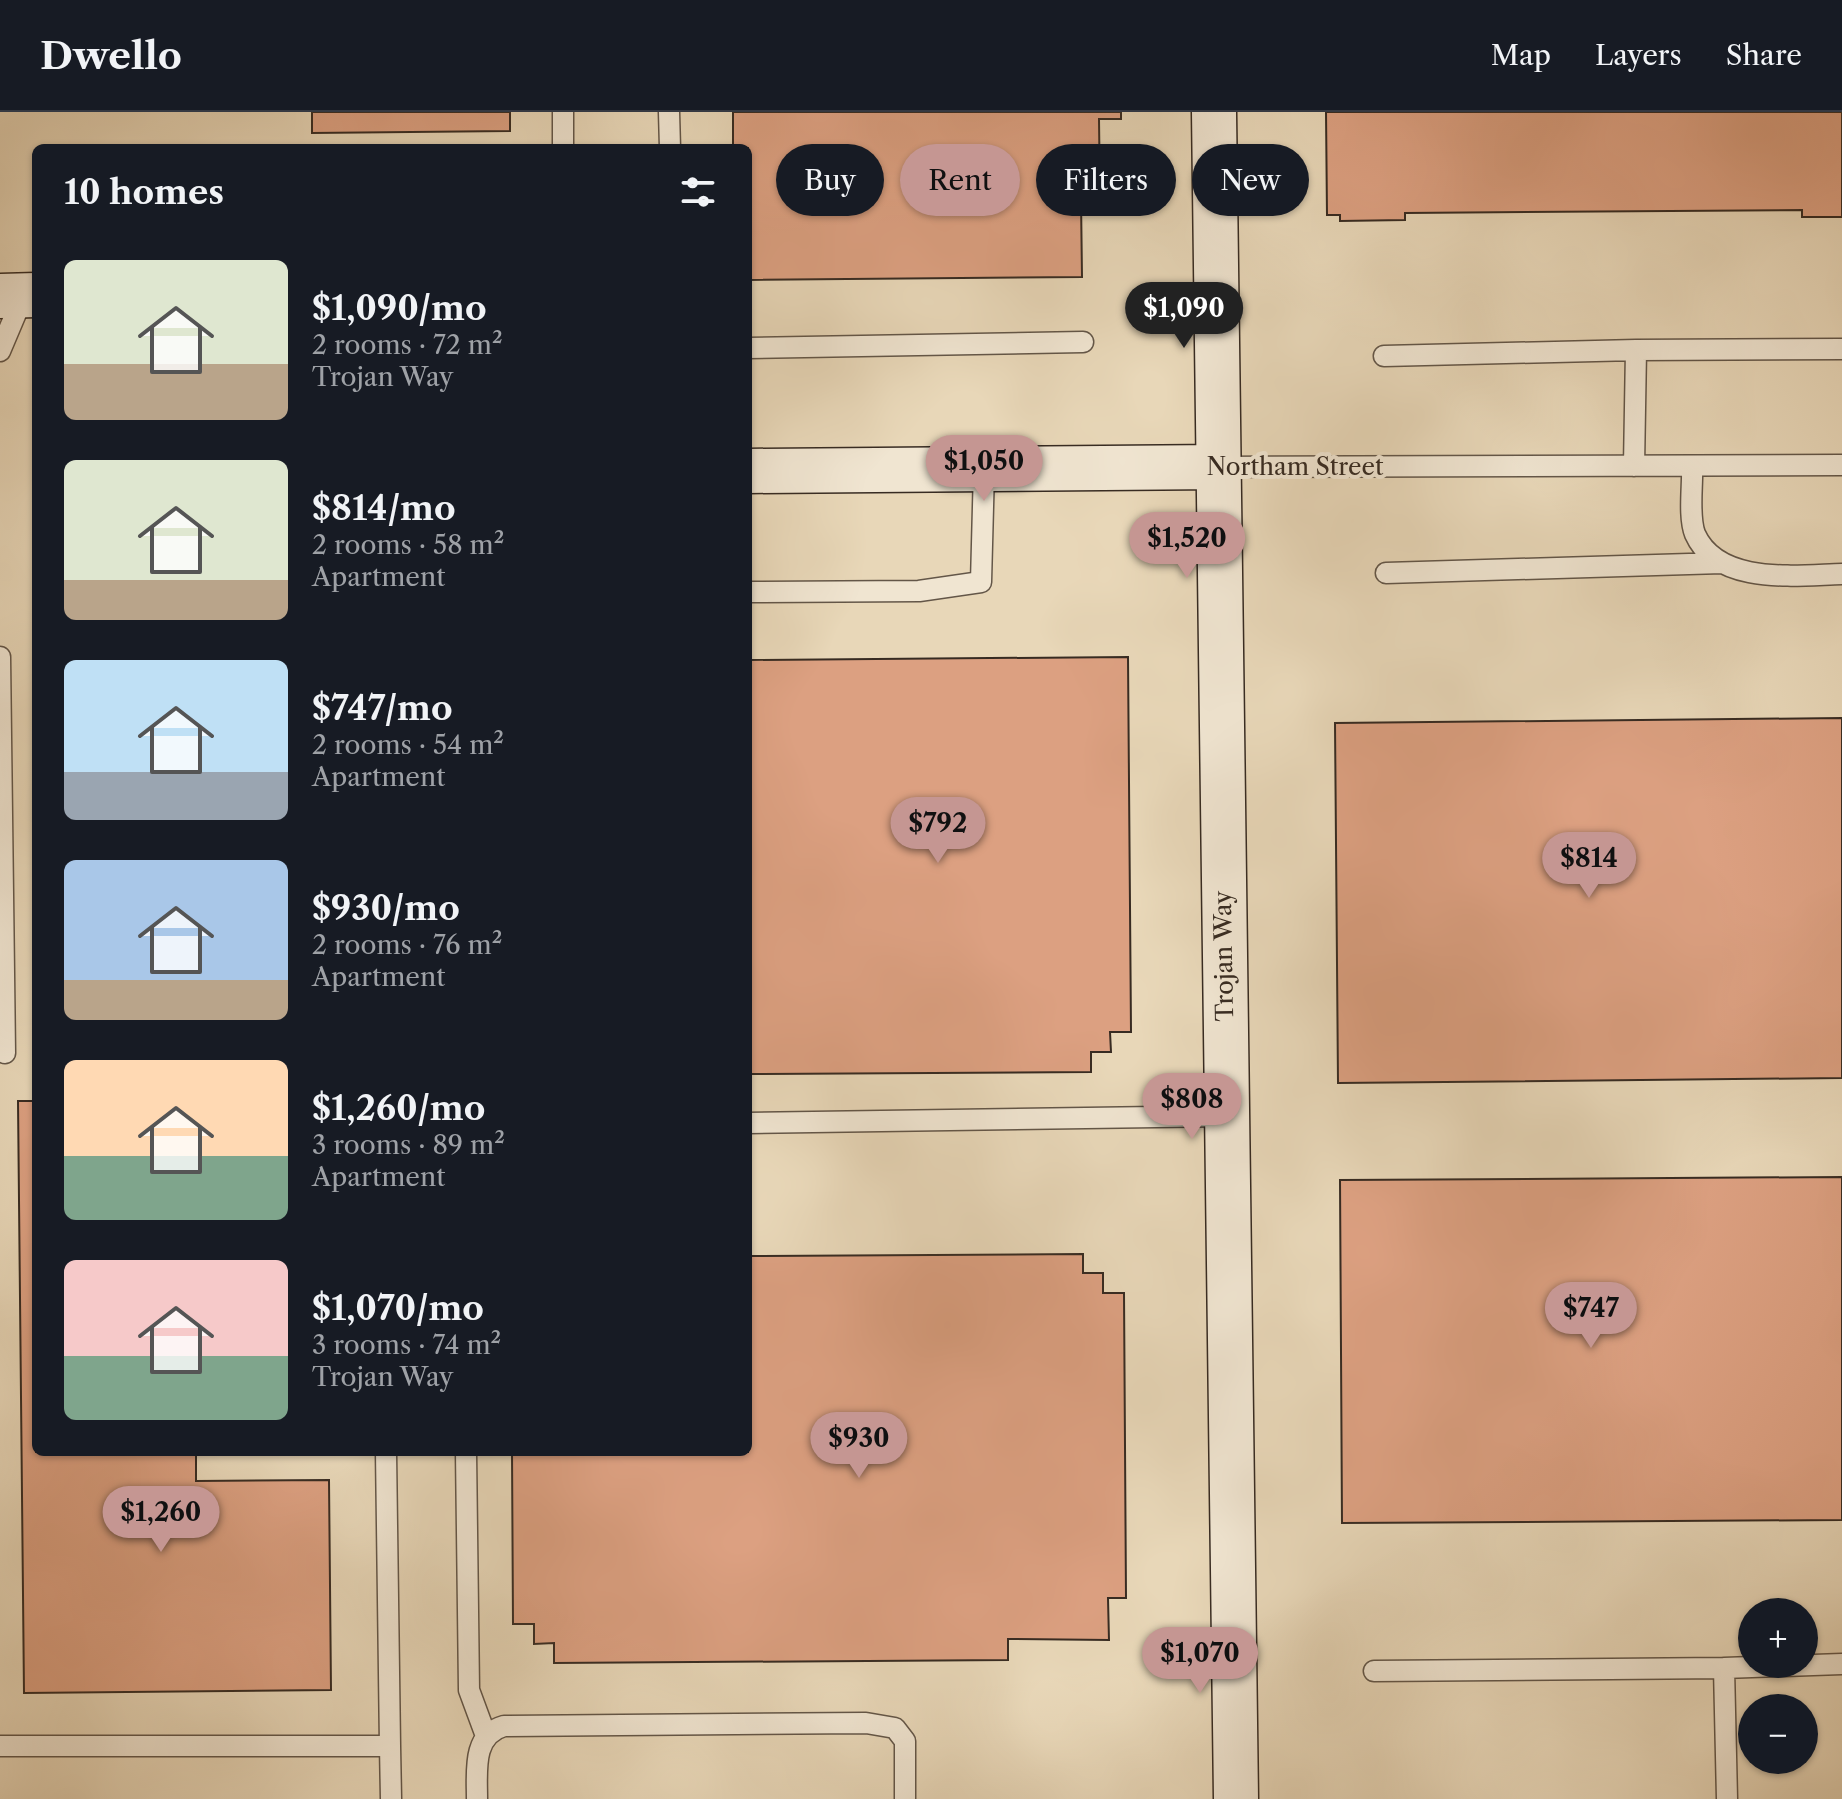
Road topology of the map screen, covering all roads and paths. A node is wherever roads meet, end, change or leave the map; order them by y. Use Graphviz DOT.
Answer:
graph roads {
  1 [pos="563,112"];
  2 [pos="669,112"];
  3 [pos="1214,112"];
  4 [pos="563,144"];
  5 [pos="670,144"];
  6 [pos="24,290"];
  7 [pos="1083,342"];
  8 [pos="752,348"];
  9 [pos="1842,349"];
  10 [pos="1636,350"];
  11 [pos="0,351"];
  12 [pos="1384,356"];
  13 [pos="1842,465"];
  14 [pos="1634,466"];
  15 [pos="1692,466"];
  16 [pos="1219,467"];
  17 [pos="984,469"];
  18 [pos="752,471"];
  19 [pos="1722,563"];
  20 [pos="1386,573"];
  21 [pos="1842,574"];
  22 [pos="752,592"];
  23 [pos="0,657"];
  24 [pos="5,1053"];
  25 [pos="1226,1116"];
  26 [pos="752,1123"];
  27 [pos="386,1456"];
  28 [pos="466,1456"];
  29 [pos="1842,1664"];
  30 [pos="1724,1668"];
  31 [pos="1374,1671"];
  32 [pos="486,1736"];
  33 [pos="0,1746"];
  34 [pos="390,1746"];
  35 [pos="391,1799"];
  36 [pos="477,1799"];
  37 [pos="905,1799"];
  38 [pos="1236,1799"];
  39 [pos="1727,1799"];
  1 -- 4 [label="lane"];
  2 -- 5 [label="lane"];
  3 -- 16 [label="street, Trojan Way"];
  6 -- 11 [label="lane"];
  7 -- 8 [label="lane"];
  9 -- 10 [label="lane"];
  10 -- 12 [label="lane"];
  10 -- 14 [label="lane"];
  13 -- 15 [label="lane, Northam Street"];
  14 -- 15 [label="lane, Northam Street"];
  14 -- 16 [label="lane, Northam Street"];
  15 -- 19 [label="lane"];
  16 -- 17 [label="street, Northam Street"];
  16 -- 25 [label="street, Trojan Way"];
  17 -- 18 [label="street, Northam Street"];
  17 -- 22 [label="lane"];
  19 -- 20 [label="lane"];
  19 -- 21 [label="lane"];
  23 -- 24 [label="lane"];
  25 -- 26 [label="lane"];
  25 -- 38 [label="street, Trojan Way"];
  27 -- 34 [label="lane"];
  28 -- 32 [label="lane"];
  29 -- 30 [label="lane"];
  30 -- 31 [label="lane"];
  30 -- 39 [label="lane"];
  32 -- 36 [label="lane"];
  32 -- 37 [label="lane"];
  33 -- 34 [label="lane"];
  34 -- 35 [label="lane"];
}
